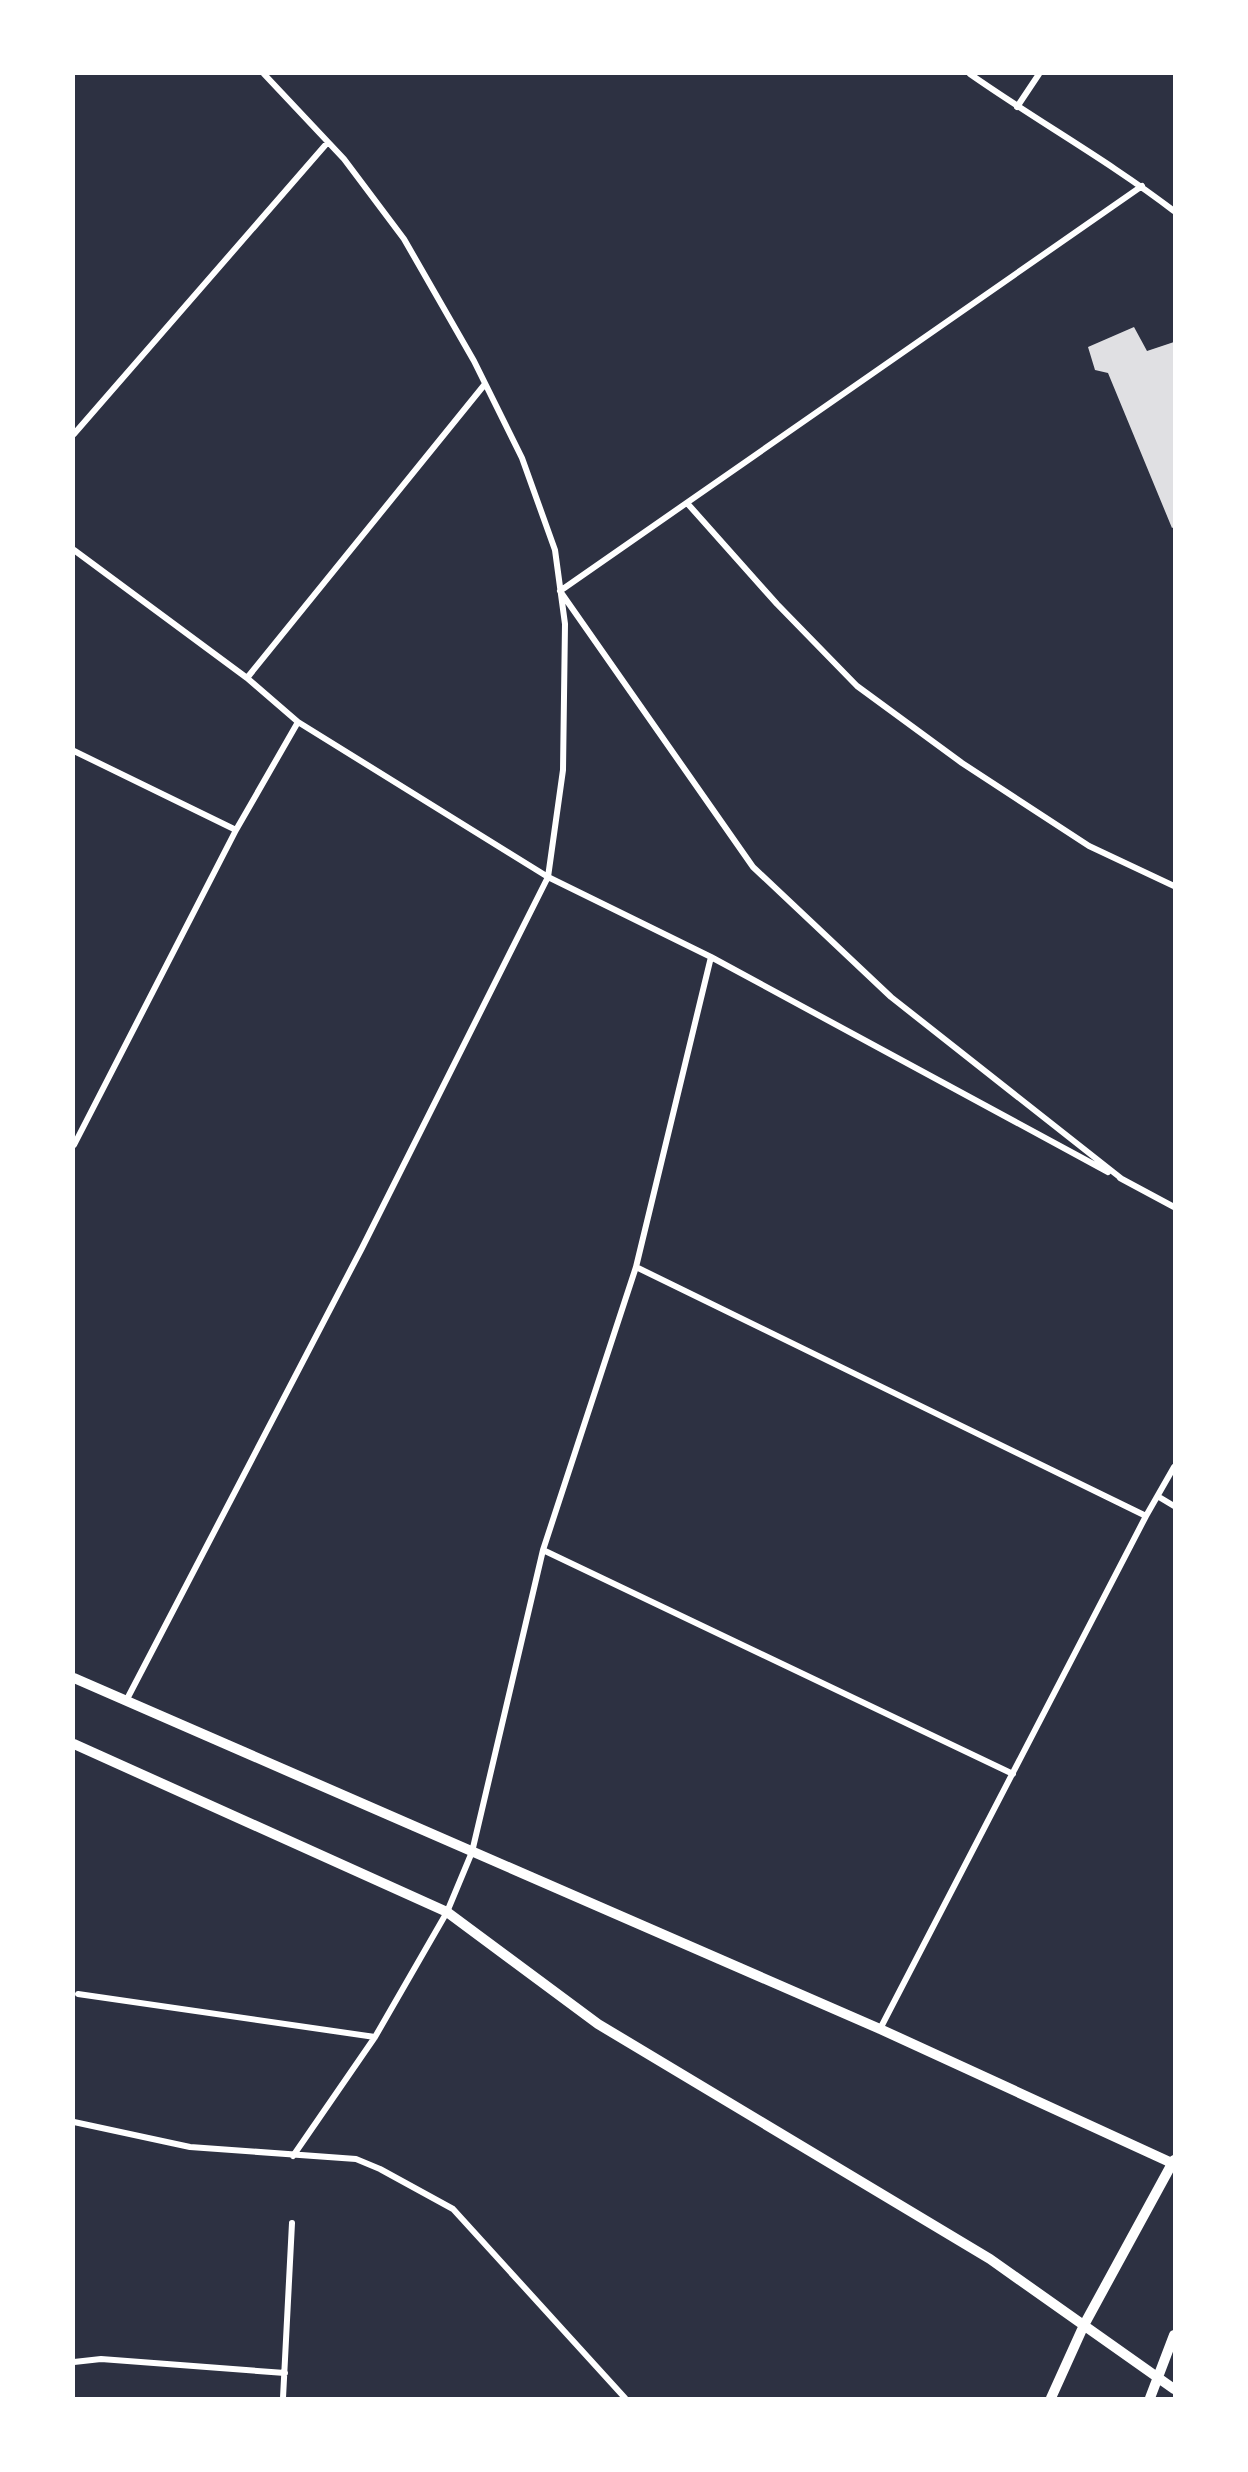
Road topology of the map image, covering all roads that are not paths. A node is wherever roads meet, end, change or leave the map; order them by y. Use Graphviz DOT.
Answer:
graph roads {
  1 [pos="264,74"];
  2 [pos="970,74"];
  3 [pos="1039,74"];
  4 [pos="1017,107"];
  5 [pos="328,142"];
  6 [pos="1142,186"];
  7 [pos="1174,211"];
  8 [pos="485,384"];
  9 [pos="74,435"];
  10 [pos="687,503"];
  11 [pos="74,550"];
  12 [pos="560,591"];
  13 [pos="247,678"];
  14 [pos="298,722"];
  15 [pos="74,751"];
  16 [pos="236,830"];
  17 [pos="549,877"];
  18 [pos="1174,886"];
  19 [pos="711,957"];
  20 [pos="74,1145"];
  21 [pos="1122,1179"];
  22 [pos="1174,1208"];
  23 [pos="636,1267"];
  24 [pos="1174,1467"];
  25 [pos="1159,1497"];
  26 [pos="1174,1506"];
  27 [pos="1146,1516"];
  28 [pos="543,1550"];
  29 [pos="74,1678"];
  30 [pos="126,1702"];
  31 [pos="74,1744"];
  32 [pos="1013,1774"];
  33 [pos="472,1852"];
  34 [pos="447,1912"];
  35 [pos="78,1994"];
  36 [pos="880,2029"];
  37 [pos="375,2037"];
  38 [pos="74,2122"];
  39 [pos="293,2156"];
  40 [pos="1174,2162"];
  41 [pos="292,2223"];
  42 [pos="1084,2325"];
  43 [pos="1174,2335"];
  44 [pos="74,2362"];
  45 [pos="285,2373"];
  46 [pos="1158,2377"];
  47 [pos="1174,2389"];
  48 [pos="283,2398"];
  49 [pos="625,2398"];
  50 [pos="1051,2398"];
  51 [pos="1150,2398"];
  1 -- 5 [label="street"];
  2 -- 4 [label="street"];
  3 -- 4 [label="street"];
  4 -- 6 [label="street"];
  5 -- 8 [label="street"];
  5 -- 9 [label="street"];
  6 -- 7 [label="street"];
  6 -- 10 [label="street"];
  8 -- 12 [label="street"];
  8 -- 13 [label="street"];
  10 -- 12 [label="street"];
  10 -- 18 [label="street"];
  11 -- 13 [label="street"];
  12 -- 17 [label="street"];
  12 -- 21 [label="street"];
  13 -- 14 [label="street"];
  14 -- 16 [label="street"];
  14 -- 17 [label="street"];
  15 -- 16 [label="street"];
  16 -- 20 [label="street"];
  17 -- 19 [label="street"];
  17 -- 30 [label="street"];
  19 -- 21 [label="street"];
  19 -- 23 [label="street"];
  21 -- 22 [label="street"];
  23 -- 27 [label="street"];
  23 -- 28 [label="street"];
  24 -- 25 [label="street"];
  25 -- 26 [label="street"];
  25 -- 27 [label="street"];
  27 -- 32 [label="street"];
  28 -- 32 [label="street"];
  28 -- 33 [label="street"];
  29 -- 30 [label="street"];
  30 -- 33 [label="street"];
  31 -- 34 [label="street"];
  32 -- 36 [label="street"];
  33 -- 34 [label="street"];
  33 -- 36 [label="street"];
  34 -- 37 [label="street"];
  34 -- 42 [label="street"];
  35 -- 37 [label="street"];
  36 -- 40 [label="street"];
  37 -- 39 [label="street"];
  38 -- 39 [label="street"];
  39 -- 49 [label="street"];
  40 -- 42 [label="street"];
  41 -- 45 [label="street"];
  42 -- 46 [label="street"];
  42 -- 50 [label="street"];
  43 -- 46 [label="street"];
  44 -- 45 [label="street"];
  45 -- 48 [label="street"];
  46 -- 47 [label="street"];
  46 -- 51 [label="street"];
}
